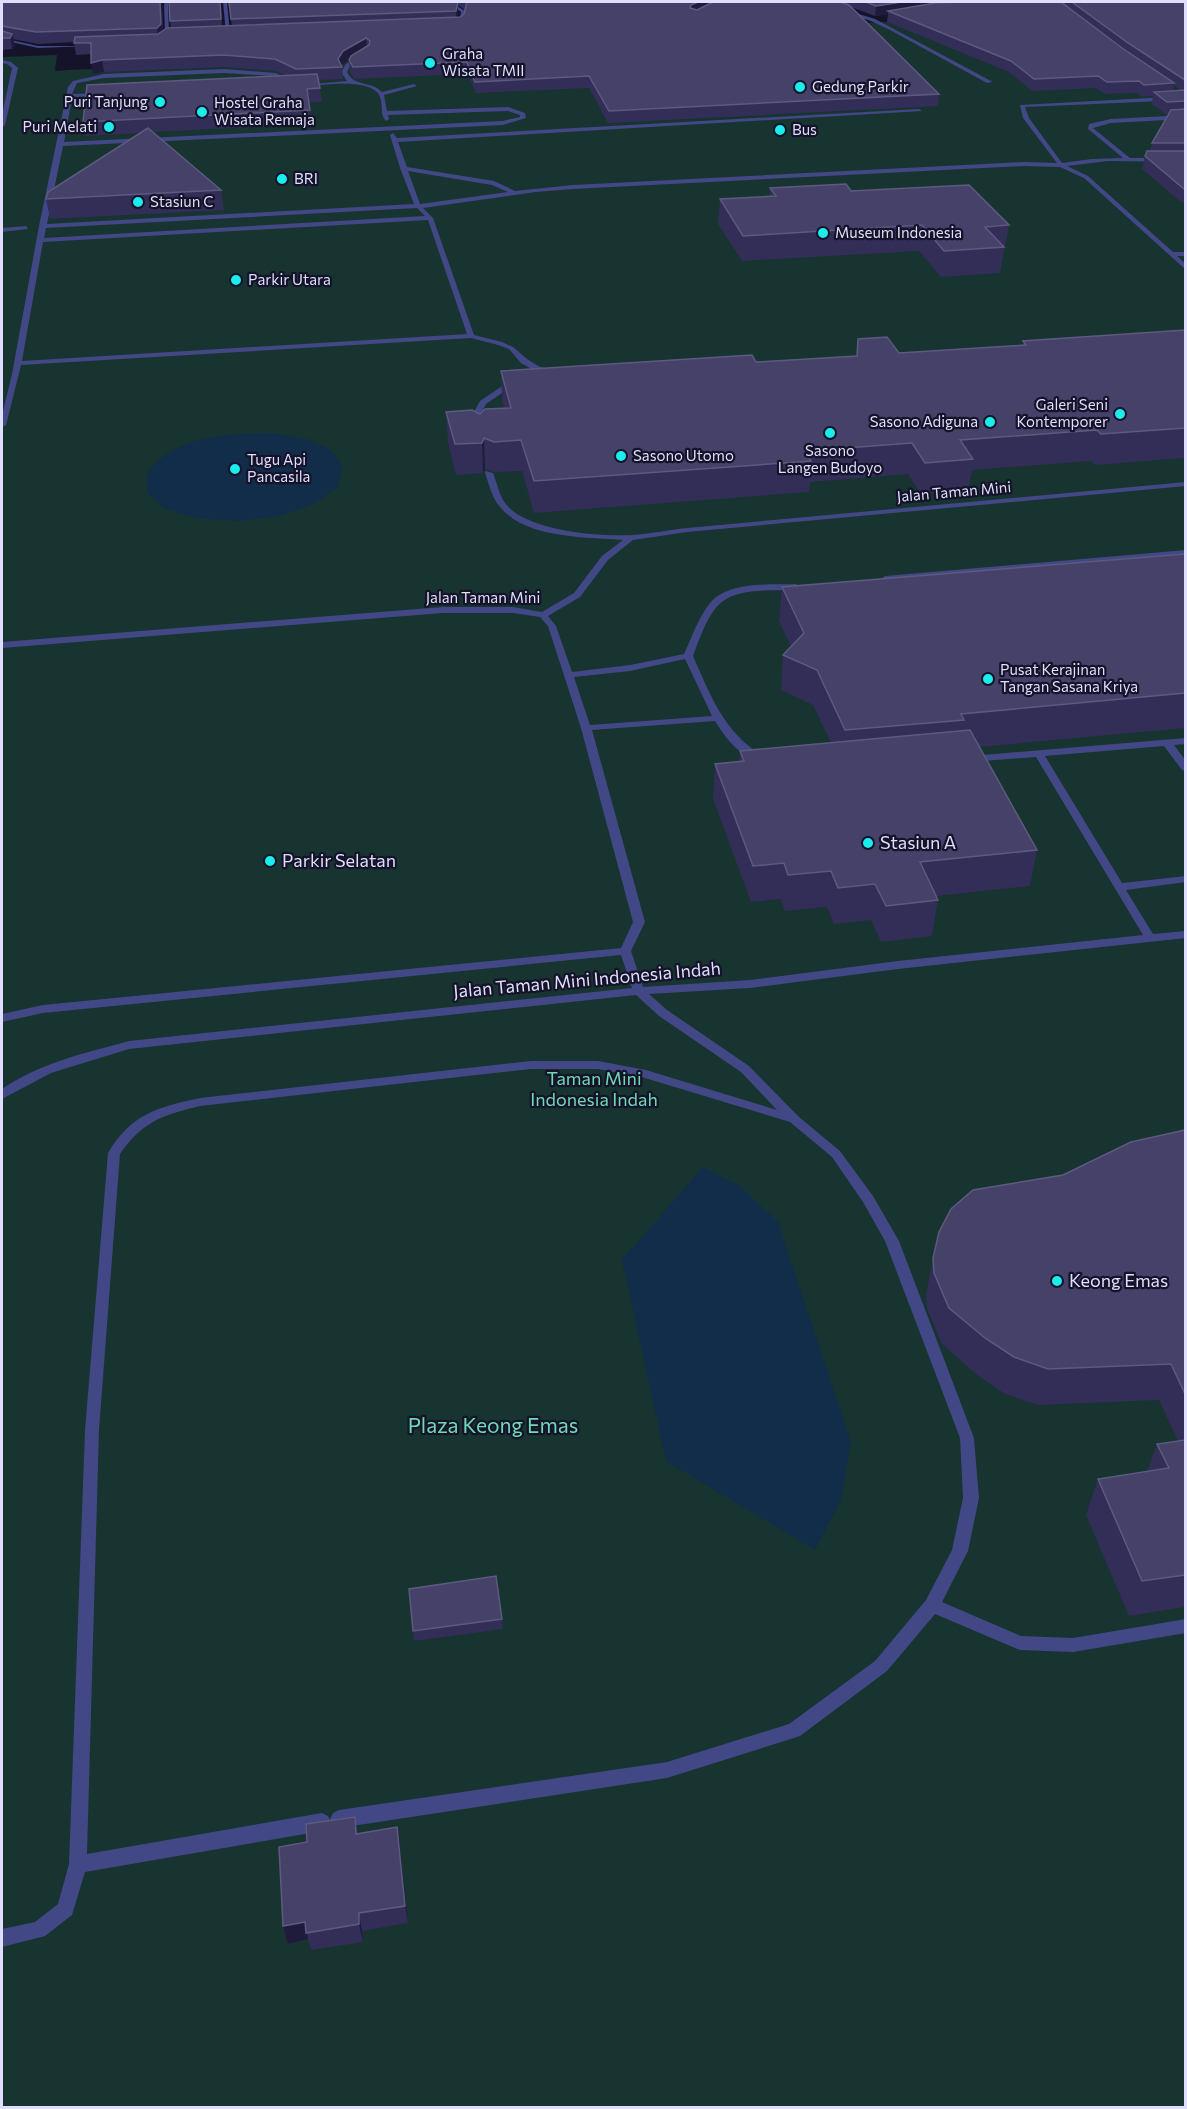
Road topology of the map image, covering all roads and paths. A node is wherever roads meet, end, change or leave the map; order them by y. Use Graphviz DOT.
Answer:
graph roads {
  1 [pos="166,2"];
  2 [pos="225,2"];
  3 [pos="449,2"];
  4 [pos="817,2"];
  5 [pos="883,18"];
  6 [pos="873,20"];
  7 [pos="450,27"];
  8 [pos="228,34"];
  9 [pos="239,34"];
  10 [pos="218,35"];
  11 [pos="167,36"];
  12 [pos="177,36"];
  13 [pos="2,39"];
  14 [pos="154,43"];
  15 [pos="95,45"];
  16 [pos="367,53"];
  17 [pos="2,62"];
  18 [pos="351,82"];
  19 [pos="989,82"];
  20 [pos="297,85"];
  21 [pos="285,86"];
  22 [pos="414,86"];
  23 [pos="1175,92"];
  24 [pos="106,94"];
  25 [pos="382,94"];
  26 [pos="70,96"];
  27 [pos="1185,98"];
  28 [pos="919,111"];
  29 [pos="384,113"];
  30 [pos="1185,117"];
  31 [pos="2,125"];
  32 [pos="390,128"];
  33 [pos="395,140"];
  34 [pos="62,144"];
  35 [pos="1127,158"];
  36 [pos="1185,160"];
  37 [pos="1061,165"];
  38 [pos="403,168"];
  39 [pos="514,193"];
  40 [pos="418,206"];
  41 [pos="430,218"];
  42 [pos="42,226"];
  43 [pos="26,228"];
  44 [pos="2,230"];
  45 [pos="40,240"];
  46 [pos="1171,254"];
  47 [pos="1185,255"];
  48 [pos="1185,268"];
  49 [pos="471,336"];
  50 [pos="18,363"];
  51 [pos="538,369"];
  52 [pos="567,372"];
  53 [pos="530,373"];
  54 [pos="522,378"];
  55 [pos="2,425"];
  56 [pos="480,440"];
  57 [pos="489,473"];
  58 [pos="1185,484"];
  59 [pos="632,538"];
  60 [pos="1185,552"];
  61 [pos="875,579"];
  62 [pos="803,586"];
  63 [pos="543,615"];
  64 [pos="2,645"];
  65 [pos="688,656"];
  66 [pos="569,675"];
  67 [pos="718,718"];
  68 [pos="586,729"];
  69 [pos="1185,741"];
  70 [pos="1167,743"];
  71 [pos="1039,754"];
  72 [pos="956,761"];
  73 [pos="770,763"];
  74 [pos="1185,768"];
  75 [pos="1185,879"];
  76 [pos="1120,887"];
  77 [pos="1185,934"];
  78 [pos="1150,938"];
  79 [pos="625,951"];
  80 [pos="639,991"];
  81 [pos="2,1018"];
  82 [pos="2,1095"];
  83 [pos="795,1120"];
  84 [pos="932,1605"];
  85 [pos="1185,1626"];
  86 [pos="78,1864"];
  87 [pos="2,1938"];
  1 -- 11 [label="street"];
  2 -- 8 [label="street"];
  3 -- 7 [label="street"];
  4 -- 6 [label="street"];
  5 -- 6 [label="street"];
  6 -- 19 [label="street"];
  8 -- 9 [label="street"];
  8 -- 10 [label="street"];
  11 -- 12 [label="street"];
  11 -- 14 [label="street"];
  13 -- 15 [label="street"];
  16 -- 18 [label="street"];
  17 -- 31 [label="street"];
  18 -- 20 [label="street"];
  18 -- 25 [label="street"];
  20 -- 21 [label="street"];
  20 -- 26 [label="street"];
  22 -- 25 [label="street"];
  23 -- 27 [label="street"];
  24 -- 26 [label="street"];
  25 -- 29 [label="street"];
  26 -- 34 [label="street"];
  27 -- 37 [label="street"];
  28 -- 33 [label="street"];
  29 -- 32 [label="street"];
  29 -- 32 [label="street"];
  30 -- 35 [label="street"];
  32 -- 33 [label="street"];
  32 -- 34 [label="street"];
  33 -- 38 [label="street"];
  34 -- 42 [label="street"];
  35 -- 36 [label="street"];
  35 -- 37 [label="street"];
  37 -- 39 [label="street"];
  37 -- 46 [label="street"];
  38 -- 39 [label="street"];
  38 -- 40 [label="street"];
  39 -- 40 [label="street"];
  40 -- 41 [label="street"];
  40 -- 42 [label="street"];
  41 -- 45 [label="street"];
  41 -- 49 [label="street"];
  42 -- 45 [label="street"];
  43 -- 44 [label="street"];
  45 -- 50 [label="street"];
  46 -- 47 [label="street"];
  46 -- 48 [label="street"];
  49 -- 50 [label="street"];
  49 -- 51 [label="street"];
  50 -- 55 [label="street"];
  51 -- 52 [label="street"];
  51 -- 53 [label="street"];
  54 -- 56 [label="street"];
  57 -- 59 [label="street"];
  58 -- 59 [label="street, Jalan Taman Mini"];
  59 -- 63 [label="street, Jalan Taman Mini"];
  60 -- 61 [label="street"];
  62 -- 65 [label="street"];
  63 -- 64 [label="street, Jalan Taman Mini"];
  63 -- 66 [label="street"];
  65 -- 66 [label="street"];
  65 -- 67 [label="street"];
  66 -- 68 [label="street"];
  67 -- 68 [label="street"];
  67 -- 73 [label="street"];
  68 -- 79 [label="street"];
  69 -- 70 [label="street"];
  70 -- 71 [label="street"];
  70 -- 74 [label="street"];
  71 -- 72 [label="street"];
  71 -- 76 [label="street"];
  75 -- 76 [label="street"];
  76 -- 78 [label="street"];
  77 -- 78 [label="street, Jalan Taman Mini Indonesia Indah"];
  78 -- 80 [label="street, Jalan Taman Mini Indonesia Indah"];
  79 -- 80 [label="street"];
  79 -- 81 [label="street"];
  80 -- 82 [label="street, Jalan Taman Mini Indonesia Indah"];
  80 -- 83 [label="street"];
  83 -- 84 [label="street"];
  83 -- 86 [label="street"];
  84 -- 85 [label="street"];
  84 -- 86 [label="street"];
  86 -- 87 [label="street"];
}
